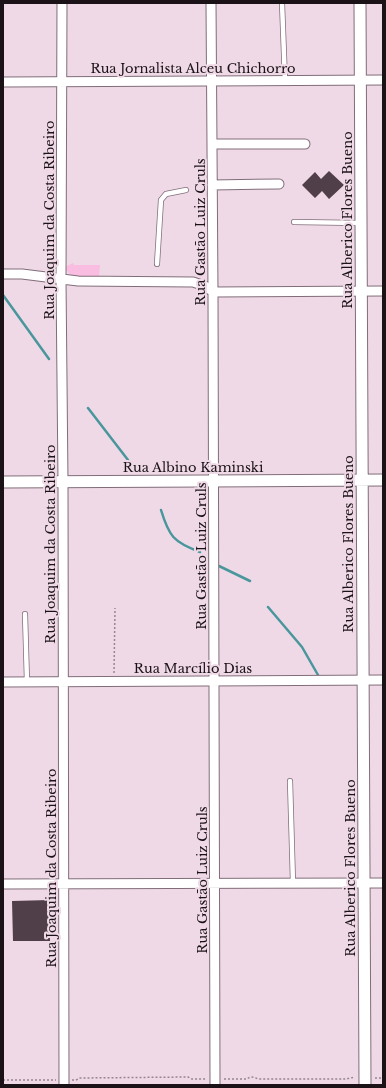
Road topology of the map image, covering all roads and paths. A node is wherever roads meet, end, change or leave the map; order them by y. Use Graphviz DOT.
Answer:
graph roads {
  1 [pos="62,3"];
  2 [pos="211,3"];
  3 [pos="282,3"];
  4 [pos="360,3"];
  5 [pos="383,80"];
  6 [pos="212,81"];
  7 [pos="285,81"];
  8 [pos="360,81"];
  9 [pos="3,82"];
  10 [pos="62,82"];
  11 [pos="212,144"];
  12 [pos="305,144"];
  13 [pos="280,184"];
  14 [pos="212,185"];
  15 [pos="186,190"];
  16 [pos="294,222"];
  17 [pos="361,223"];
  18 [pos="157,264"];
  19 [pos="3,274"];
  20 [pos="61,280"];
  21 [pos="361,291"];
  22 [pos="383,291"];
  23 [pos="213,292"];
  24 [pos="362,480"];
  25 [pos="383,480"];
  26 [pos="214,481"];
  27 [pos="3,482"];
  28 [pos="63,482"];
  29 [pos="115,608"];
  30 [pos="25,614"];
  31 [pos="363,680"];
  32 [pos="383,680"];
  33 [pos="114,681"];
  34 [pos="214,681"];
  35 [pos="3,682"];
  36 [pos="27,682"];
  37 [pos="63,682"];
  38 [pos="290,781"];
  39 [pos="293,883"];
  40 [pos="364,883"];
  41 [pos="383,883"];
  42 [pos="3,884"];
  43 [pos="64,884"];
  44 [pos="215,884"];
  45 [pos="354,1077"];
  46 [pos="379,1078"];
  47 [pos="383,1078"];
  48 [pos="204,1079"];
  49 [pos="227,1079"];
  50 [pos="3,1080"];
  51 [pos="52,1080"];
  52 [pos="76,1080"];
  53 [pos="64,1085"];
  54 [pos="215,1085"];
  55 [pos="365,1085"];
  1 -- 10 [label="street, Rua Joaquim da Costa Ribeiro"];
  2 -- 6 [label="street, Rua Gastão Luiz Cruls"];
  3 -- 7 [label="lane"];
  4 -- 8 [label="street, Rua Alberico Flores Bueno"];
  5 -- 8 [label="street, Rua Jornalista Alceu Chichorro"];
  6 -- 7 [label="street, Rua Jornalista Alceu Chichorro"];
  6 -- 10 [label="street, Rua Jornalista Alceu Chichorro"];
  6 -- 11 [label="street, Rua Gastão Luiz Cruls"];
  7 -- 8 [label="street, Rua Jornalista Alceu Chichorro"];
  8 -- 17 [label="street, Rua Alberico Flores Bueno"];
  9 -- 10 [label="street, Rua Jornalista Alceu Chichorro"];
  10 -- 20 [label="street, Rua Joaquim da Costa Ribeiro"];
  11 -- 12 [label="street"];
  11 -- 14 [label="street, Rua Gastão Luiz Cruls"];
  13 -- 14 [label="street"];
  14 -- 23 [label="street, Rua Gastão Luiz Cruls"];
  15 -- 18 [label="lane"];
  16 -- 17 [label="lane"];
  17 -- 21 [label="street, Rua Alberico Flores Bueno"];
  19 -- 20 [label="street"];
  20 -- 23 [label="street"];
  20 -- 28 [label="street, Rua Joaquim da Costa Ribeiro"];
  21 -- 22 [label="street"];
  21 -- 23 [label="street"];
  21 -- 24 [label="street, Rua Alberico Flores Bueno"];
  23 -- 26 [label="street, Rua Gastão Luiz Cruls"];
  24 -- 25 [label="street, Rua Albino Kaminski"];
  24 -- 26 [label="street, Rua Albino Kaminski"];
  24 -- 31 [label="street, Rua Alberico Flores Bueno"];
  26 -- 28 [label="street, Rua Albino Kaminski"];
  26 -- 34 [label="street, Rua Gastão Luiz Cruls"];
  27 -- 28 [label="street, Rua Albino Kaminski"];
  28 -- 37 [label="street, Rua Joaquim da Costa Ribeiro"];
  29 -- 33 [label="path"];
  30 -- 36 [label="lane"];
  31 -- 32 [label="street, Rua Marcílio Dias"];
  31 -- 34 [label="street, Rua Marcílio Dias"];
  31 -- 40 [label="street, Rua Alberico Flores Bueno"];
  33 -- 34 [label="street, Rua Marcílio Dias"];
  33 -- 37 [label="street, Rua Marcílio Dias"];
  34 -- 44 [label="street, Rua Gastão Luiz Cruls"];
  35 -- 36 [label="street, Rua Marcílio Dias"];
  36 -- 37 [label="street, Rua Marcílio Dias"];
  37 -- 43 [label="street, Rua Joaquim da Costa Ribeiro"];
  38 -- 39 [label="lane"];
  39 -- 40 [label="street"];
  39 -- 44 [label="street"];
  40 -- 41 [label="street"];
  40 -- 55 [label="street, Rua Alberico Flores Bueno"];
  42 -- 43 [label="street"];
  43 -- 44 [label="street"];
  43 -- 53 [label="street, Rua Joaquim da Costa Ribeiro"];
  44 -- 54 [label="street, Rua Gastão Luiz Cruls"];
  45 -- 49 [label="path"];
  46 -- 47 [label="path"];
  48 -- 52 [label="path"];
  50 -- 51 [label="path"];
}
